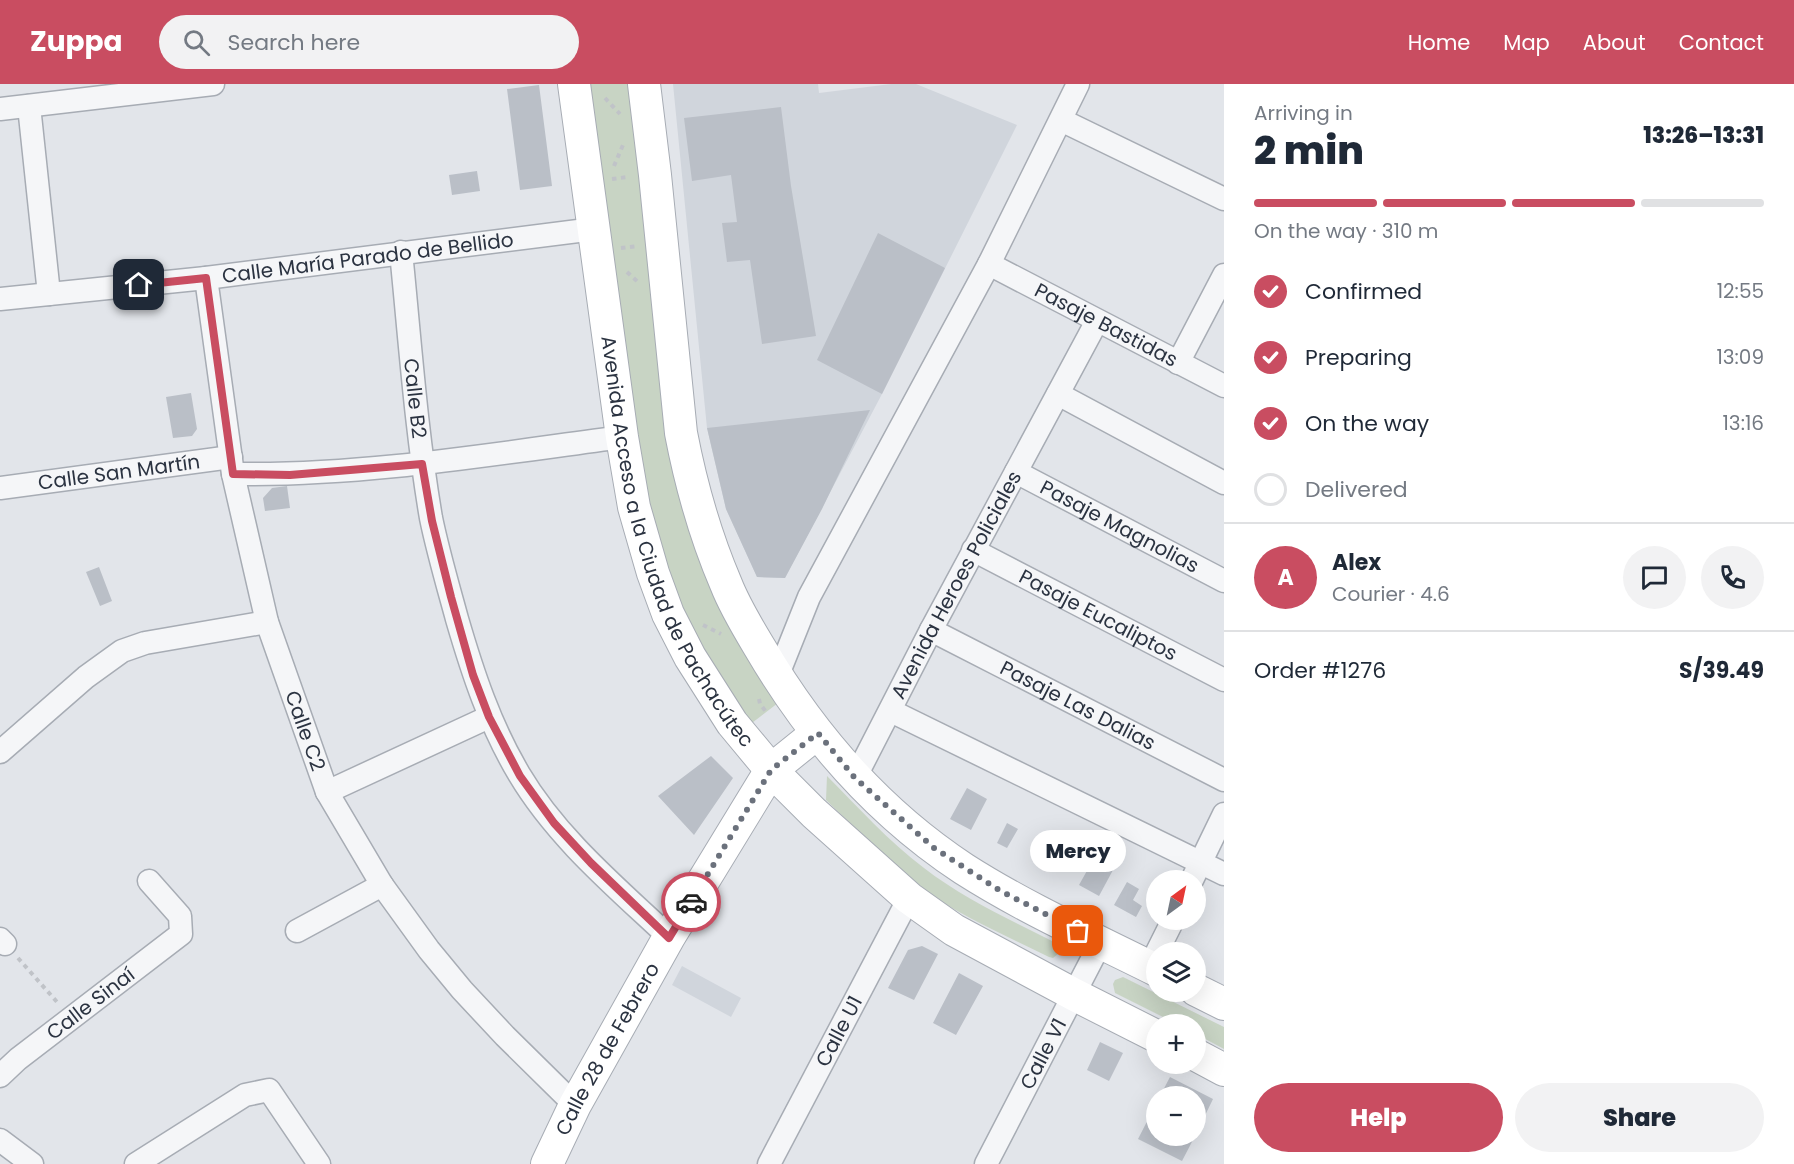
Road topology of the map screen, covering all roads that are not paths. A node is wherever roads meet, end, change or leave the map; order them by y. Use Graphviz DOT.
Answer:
graph roads {
  1 [pos="213,84"];
  2 [pos="574,84"];
  3 [pos="644,84"];
  4 [pos="1078,84"];
  5 [pos="29,106"];
  6 [pos="0,109"];
  7 [pos="1060,120"];
  8 [pos="1224,199"];
  9 [pos="595,240"];
  10 [pos="401,252"];
  11 [pos="989,264"];
  12 [pos="1224,275"];
  13 [pos="206,278"];
  14 [pos="49,294"];
  15 [pos="0,299"];
  16 [pos="1096,321"];
  17 [pos="1178,363"];
  18 [pos="1224,387"];
  19 [pos="1059,394"];
  20 [pos="622,437"];
  21 [pos="422,464"];
  22 [pos="232,466"];
  23 [pos="1016,472"];
  24 [pos="1224,483"];
  25 [pos="2,489"];
  26 [pos="974,550"];
  27 [pos="1224,581"];
  28 [pos="267,622"];
  29 [pos="931,630"];
  30 [pos="777,677"];
  31 [pos="1224,680"];
  32 [pos="891,711"];
  33 [pos="489,717"];
  34 [pos="818,733"];
  35 [pos="0,752"];
  36 [pos="771,770"];
  37 [pos="855,778"];
  38 [pos="1224,780"];
  39 [pos="327,792"];
  40 [pos="1224,814"];
  41 [pos="1192,870"];
  42 [pos="1197,870"];
  43 [pos="1206,873"];
  44 [pos="1224,874"];
  45 [pos="150,881"];
  46 [pos="382,885"];
  47 [pos="909,898"];
  48 [pos="297,931"];
  49 [pos="669,938"];
  50 [pos="1101,942"];
  51 [pos="1146,958"];
  52 [pos="1073,994"];
  53 [pos="1206,995"];
  54 [pos="1224,1004"];
  55 [pos="1146,1031"];
  56 [pos="1206,1060"];
  57 [pos="1224,1070"];
  58 [pos="0,1076"];
  59 [pos="575,1105"];
  60 [pos="0,1140"];
  61 [pos="32,1164"];
  62 [pos="136,1164"];
  63 [pos="319,1164"];
  64 [pos="547,1164"];
  65 [pos="769,1164"];
  66 [pos="986,1164"];
  1 -- 5 [label="street"];
  2 -- 9 [label="main road, Avenida Acceso a la Ciudad de Pachacútec"];
  3 -- 30 [label="main road, Avenida Acceso a la Ciudad de Pachacútec"];
  4 -- 7 [label="street"];
  5 -- 6 [label="street"];
  5 -- 14 [label="street"];
  7 -- 8 [label="street"];
  7 -- 11 [label="street"];
  9 -- 10 [label="street, Calle María Parado de Bellido"];
  9 -- 20 [label="main road, Avenida Acceso a la Ciudad de Pachacútec"];
  10 -- 13 [label="street, Calle María Parado de Bellido"];
  10 -- 21 [label="street, Calle B2"];
  11 -- 16 [label="street, Pasaje Bastidas"];
  11 -- 30 [label="street"];
  12 -- 17 [label="street"];
  13 -- 14 [label="street, Calle María Parado de Bellido"];
  13 -- 22 [label="street, Calle C2"];
  14 -- 15 [label="street, Calle María Parado de Bellido"];
  16 -- 17 [label="street, Pasaje Bastidas"];
  16 -- 19 [label="street, Avenida Heroes Policiales"];
  17 -- 18 [label="street, Pasaje Bastidas"];
  19 -- 23 [label="street, Avenida Heroes Policiales"];
  19 -- 24 [label="street"];
  20 -- 21 [label="street, Calle San Martín"];
  20 -- 36 [label="main road, Avenida Acceso a la Ciudad de Pachacútec"];
  21 -- 22 [label="street, Calle San Martín"];
  21 -- 33 [label="street, Calle B2"];
  22 -- 25 [label="street, Calle San Martín"];
  22 -- 28 [label="street, Calle C2"];
  23 -- 26 [label="street, Avenida Heroes Policiales"];
  23 -- 27 [label="street, Pasaje Magnolias"];
  26 -- 29 [label="street, Avenida Heroes Policiales"];
  26 -- 31 [label="street, Pasaje Eucaliptos"];
  28 -- 35 [label="street"];
  28 -- 39 [label="street, Calle C2"];
  29 -- 32 [label="street, Avenida Heroes Policiales"];
  29 -- 38 [label="street, Pasaje Las Dalias"];
  30 -- 34 [label="main road, Avenida Acceso a la Ciudad de Pachacútec"];
  32 -- 37 [label="street, Avenida Heroes Policiales"];
  32 -- 41 [label="street"];
  33 -- 39 [label="street"];
  33 -- 49 [label="street, Calle B2"];
  34 -- 36 [label="main road, Calle 28 de Febrero"];
  34 -- 37 [label="main road, Avenida Acceso a la Ciudad de Pachacútec"];
  36 -- 47 [label="main road, Avenida Acceso a la Ciudad de Pachacútec"];
  36 -- 49 [label="main road, Calle 28 de Febrero"];
  37 -- 50 [label="main road, Avenida Acceso a la Ciudad de Pachacútec"];
  39 -- 46 [label="street, Calle C2"];
  40 -- 42 [label="street"];
  43 -- 44 [label="street"];
  45 -- 58 [label="street, Calle Sinaí"];
  46 -- 48 [label="street"];
  46 -- 59 [label="street, Calle C2"];
  47 -- 52 [label="main road, Avenida Acceso a la Ciudad de Pachacútec"];
  47 -- 65 [label="street, Calle U1"];
  49 -- 59 [label="main road, Calle 28 de Febrero"];
  50 -- 51 [label="main road, Avenida Acceso a la Ciudad de Pachacútec"];
  50 -- 52 [label="street, Calle V1"];
  52 -- 55 [label="main road, Avenida Acceso a la Ciudad de Pachacútec"];
  52 -- 66 [label="street, Calle V1"];
  53 -- 54 [label="main road"];
  56 -- 57 [label="main road"];
  59 -- 64 [label="main road, Calle 28 de Febrero"];
  60 -- 61 [label="street"];
  62 -- 63 [label="street"];
}
